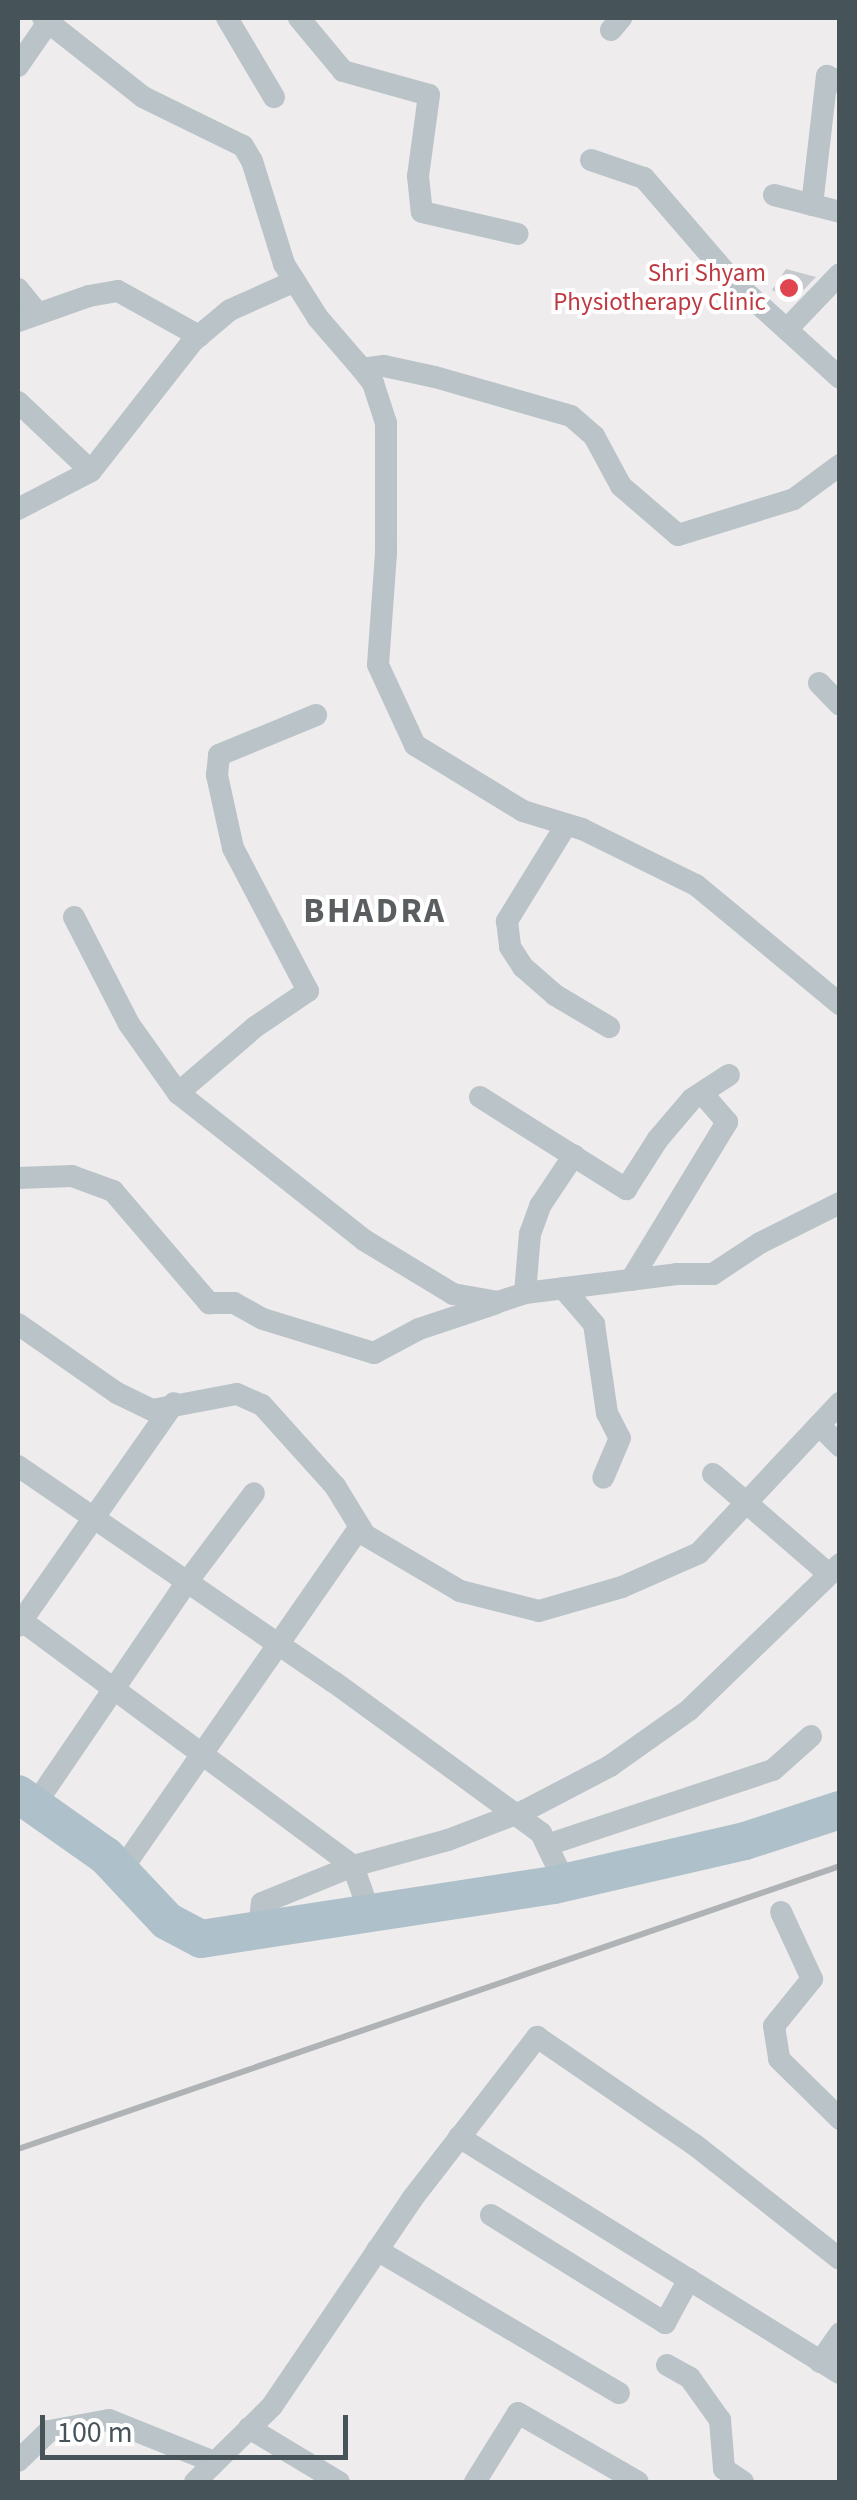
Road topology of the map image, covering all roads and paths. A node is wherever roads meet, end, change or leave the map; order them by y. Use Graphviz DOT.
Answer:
graph roads {
  1 [pos="228,18"];
  2 [pos="299,18"];
  3 [pos="45,21"];
  4 [pos="18,66"];
  5 [pos="840,82"];
  6 [pos="274,96"];
  7 [pos="591,160"];
  8 [pos="774,195"];
  9 [pos="812,205"];
  10 [pos="840,212"];
  11 [pos="518,234"];
  12 [pos="840,274"];
  13 [pos="295,281"];
  14 [pos="18,289"];
  15 [pos="28,317"];
  16 [pos="787,328"];
  17 [pos="199,336"];
  18 [pos="362,369"];
  19 [pos="840,378"];
  20 [pos="18,402"];
  21 [pos="840,464"];
  22 [pos="90,471"];
  23 [pos="18,509"];
  24 [pos="819,683"];
  25 [pos="840,705"];
  26 [pos="316,715"];
  27 [pos="566,826"];
  28 [pos="74,918"];
  29 [pos="840,1004"];
  30 [pos="609,1027"];
  31 [pos="729,1074"];
  32 [pos="178,1093"];
  33 [pos="702,1093"];
  34 [pos="480,1096"];
  35 [pos="574,1156"];
  36 [pos="18,1178"];
  37 [pos="840,1202"];
  38 [pos="631,1280"];
  39 [pos="563,1288"];
  40 [pos="525,1292"];
  41 [pos="498,1302"];
  42 [pos="18,1324"];
  43 [pos="840,1403"];
  44 [pos="174,1404"];
  45 [pos="818,1425"];
  46 [pos="840,1446"];
  47 [pos="18,1466"];
  48 [pos="713,1474"];
  49 [pos="603,1478"];
  50 [pos="254,1494"];
  51 [pos="750,1503"];
  52 [pos="94,1518"];
  53 [pos="360,1526"];
  54 [pos="834,1569"];
  55 [pos="187,1582"];
  56 [pos="19,1621"];
  57 [pos="278,1644"];
  58 [pos="114,1686"];
  59 [pos="810,1736"];
  60 [pos="203,1752"];
  61 [pos="26,1800"];
  62 [pos="840,1810"];
  63 [pos="514,1814"];
  64 [pos="547,1845"];
  65 [pos="353,1866"];
  66 [pos="120,1872"];
  67 [pos="565,1883"];
  68 [pos="781,1912"];
  69 [pos="370,1914"];
  70 [pos="259,1930"];
  71 [pos="840,2118"];
  72 [pos="459,2136"];
  73 [pos="491,2215"];
  74 [pos="377,2250"];
  75 [pos="840,2259"];
  76 [pos="689,2279"];
  77 [pos="840,2332"];
  78 [pos="667,2365"];
  79 [pos="830,2368"];
  80 [pos="618,2393"];
  81 [pos="249,2428"];
  82 [pos="18,2461"];
  83 [pos="214,2462"];
  84 [pos="726,2478"];
  85 [pos="195,2482"];
  86 [pos="339,2482"];
  87 [pos="474,2482"];
  88 [pos="638,2482"];
  1 -- 6 [label="street"];
  2 -- 11 [label="street"];
  3 -- 4 [label="street"];
  3 -- 13 [label="street"];
  5 -- 9 [label="street"];
  7 -- 16 [label="street"];
  8 -- 9 [label="street"];
  9 -- 10 [label="street"];
  12 -- 16 [label="street"];
  13 -- 17 [label="street"];
  13 -- 18 [label="street"];
  14 -- 15 [label="street"];
  15 -- 17 [label="street"];
  16 -- 19 [label="street"];
  17 -- 22 [label="street"];
  18 -- 21 [label="street"];
  18 -- 27 [label="street"];
  20 -- 22 [label="street"];
  22 -- 23 [label="street"];
  24 -- 25 [label="street"];
  26 -- 32 [label="street"];
  27 -- 29 [label="street"];
  27 -- 30 [label="street"];
  28 -- 32 [label="street"];
  31 -- 33 [label="street"];
  32 -- 41 [label="street"];
  33 -- 35 [label="street"];
  33 -- 38 [label="street"];
  34 -- 35 [label="street"];
  35 -- 40 [label="street"];
  36 -- 41 [label="street"];
  37 -- 38 [label="street"];
  38 -- 39 [label="street"];
  39 -- 40 [label="street"];
  39 -- 49 [label="street"];
  40 -- 41 [label="street"];
  42 -- 44 [label="street"];
  43 -- 45 [label="street"];
  44 -- 52 [label="street"];
  44 -- 53 [label="street"];
  45 -- 46 [label="street"];
  45 -- 51 [label="street"];
  47 -- 52 [label="street"];
  48 -- 51 [label="street"];
  50 -- 55 [label="street"];
  51 -- 53 [label="street"];
  51 -- 54 [label="street"];
  52 -- 55 [label="street"];
  52 -- 56 [label="street"];
  53 -- 57 [label="street"];
  54 -- 63 [label="street"];
  55 -- 57 [label="street"];
  55 -- 58 [label="street"];
  56 -- 58 [label="street"];
  57 -- 60 [label="street"];
  57 -- 63 [label="street"];
  58 -- 60 [label="street"];
  58 -- 61 [label="street"];
  59 -- 64 [label="street"];
  60 -- 65 [label="street"];
  60 -- 66 [label="street"];
  61 -- 66 [label="main road"];
  62 -- 67 [label="main road"];
  63 -- 64 [label="street"];
  63 -- 65 [label="street"];
  64 -- 67 [label="street"];
  65 -- 69 [label="street"];
  65 -- 70 [label="street"];
  66 -- 70 [label="main road"];
  67 -- 69 [label="main road"];
  68 -- 71 [label="street"];
  69 -- 70 [label="main road"];
  72 -- 74 [label="street"];
  72 -- 75 [label="street"];
  72 -- 76 [label="street"];
  73 -- 76 [label="street"];
  74 -- 80 [label="street"];
  74 -- 81 [label="street"];
  76 -- 79 [label="street"];
  77 -- 79 [label="street"];
  78 -- 84 [label="street"];
  81 -- 83 [label="street"];
  81 -- 86 [label="street"];
  82 -- 83 [label="street"];
  83 -- 85 [label="street"];
  87 -- 88 [label="street"];
}
